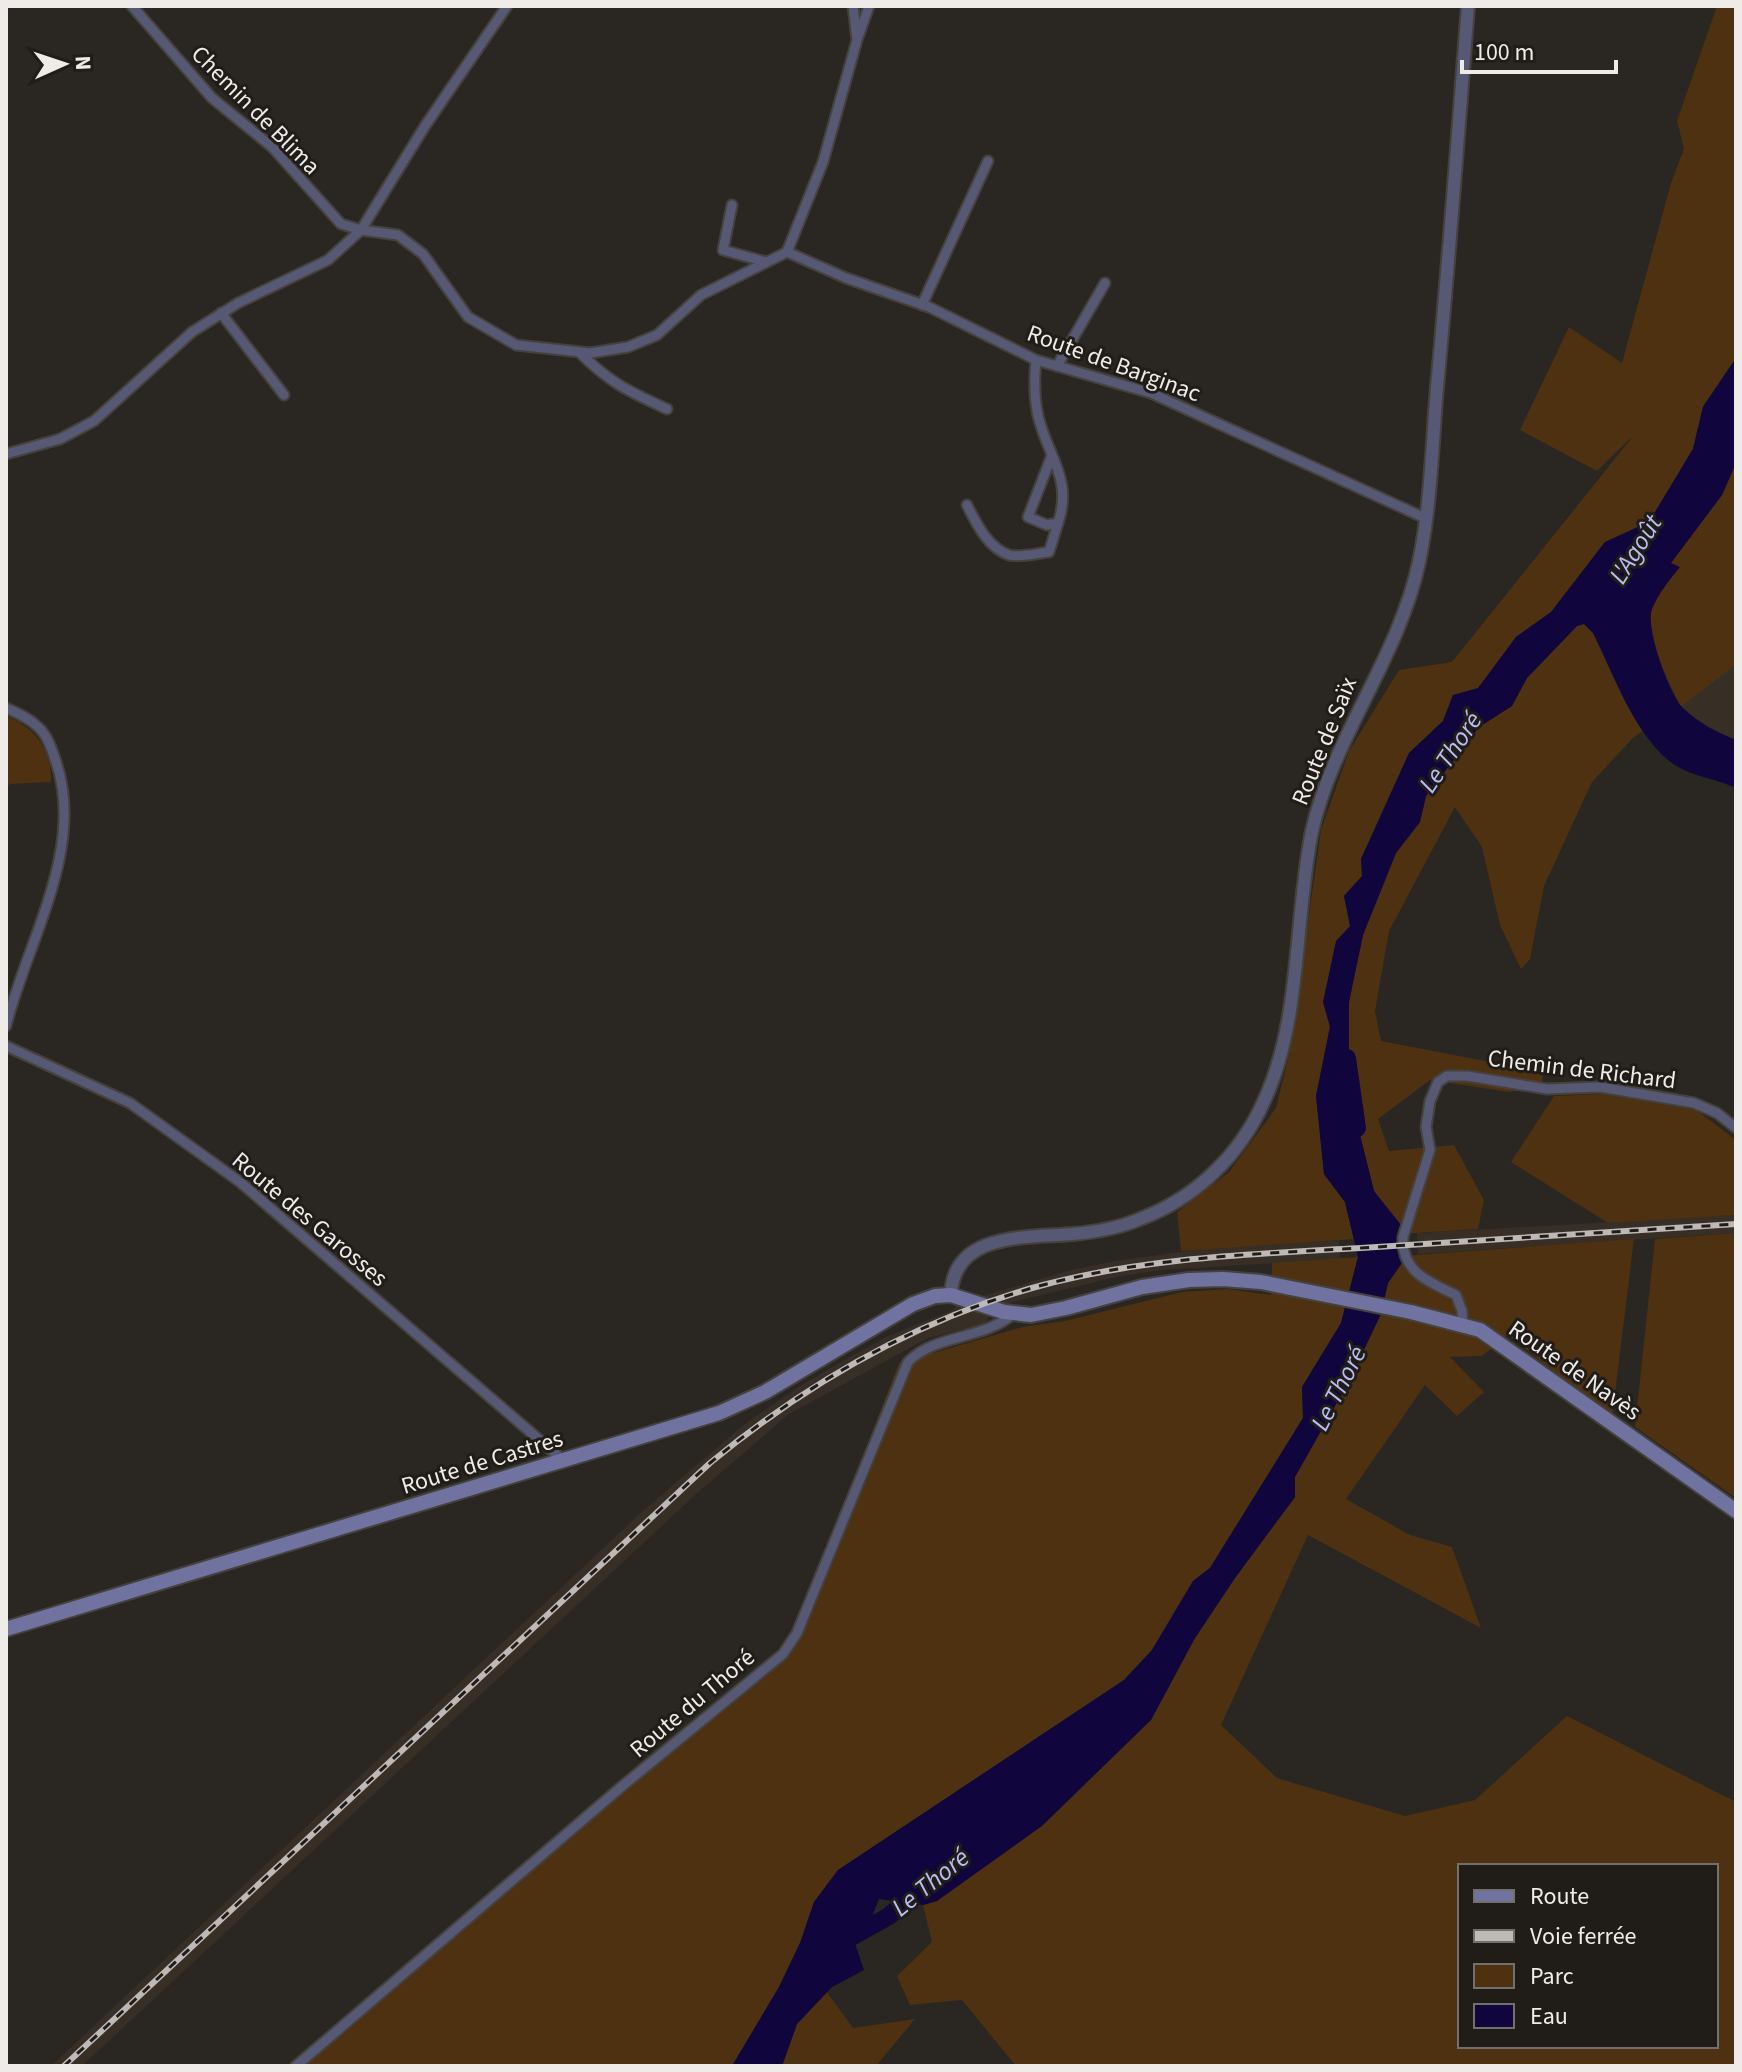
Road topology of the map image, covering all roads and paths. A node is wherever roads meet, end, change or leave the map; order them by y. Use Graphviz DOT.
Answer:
graph roads {
  1 [pos="132,6"];
  2 [pos="507,6"];
  3 [pos="853,6"];
  4 [pos="869,6"];
  5 [pos="1468,6"];
  6 [pos="857,40"];
  7 [pos="988,161"];
  8 [pos="732,205"];
  9 [pos="361,230"];
  10 [pos="787,252"];
  11 [pos="766,262"];
  12 [pos="1105,283"];
  13 [pos="922,305"];
  14 [pos="221,313"];
  15 [pos="579,352"];
  16 [pos="1036,360"];
  17 [pos="1057,366"];
  18 [pos="284,395"];
  19 [pos="667,409"];
  20 [pos="6,454"];
  21 [pos="1052,455"];
  22 [pos="967,505"];
  23 [pos="1425,518"];
  24 [pos="1058,523"];
  25 [pos="6,708"];
  26 [pos="6,1026"];
  27 [pos="6,1046"];
  28 [pos="1736,1128"];
  29 [pos="951,1295"];
  30 [pos="1013,1314"];
  31 [pos="1463,1326"];
  32 [pos="564,1461"];
  33 [pos="1736,1511"];
  34 [pos="6,1629"];
  35 [pos="296,2066"];
  1 -- 9 [label="street, Chemin de Blima"];
  2 -- 9 [label="street"];
  3 -- 6 [label="street"];
  4 -- 6 [label="street"];
  5 -- 23 [label="street, Route de Saïx"];
  6 -- 10 [label="street"];
  7 -- 13 [label="street"];
  8 -- 11 [label="street"];
  9 -- 14 [label="street"];
  9 -- 15 [label="street"];
  10 -- 11 [label="street"];
  10 -- 13 [label="street, Route de Barginac"];
  11 -- 15 [label="street"];
  12 -- 17 [label="street"];
  13 -- 16 [label="street, Route de Barginac"];
  14 -- 18 [label="street"];
  14 -- 20 [label="street"];
  15 -- 19 [label="street"];
  16 -- 17 [label="street, Route de Barginac"];
  16 -- 21 [label="street"];
  17 -- 23 [label="street, Route de Barginac"];
  21 -- 24 [label="street"];
  21 -- 24 [label="street"];
  22 -- 24 [label="street"];
  23 -- 29 [label="street, Route de Saïx"];
  25 -- 26 [label="street"];
  27 -- 32 [label="street, Route des Garosses"];
  28 -- 31 [label="street, Chemin de Richard"];
  29 -- 30 [label="main road"];
  29 -- 32 [label="main road, Route de Castres"];
  30 -- 31 [label="main road, Route de Navès"];
  30 -- 35 [label="street, Route du Thoré"];
  31 -- 33 [label="main road, Route de Navès"];
  32 -- 34 [label="main road, Route de Castres"];
}
